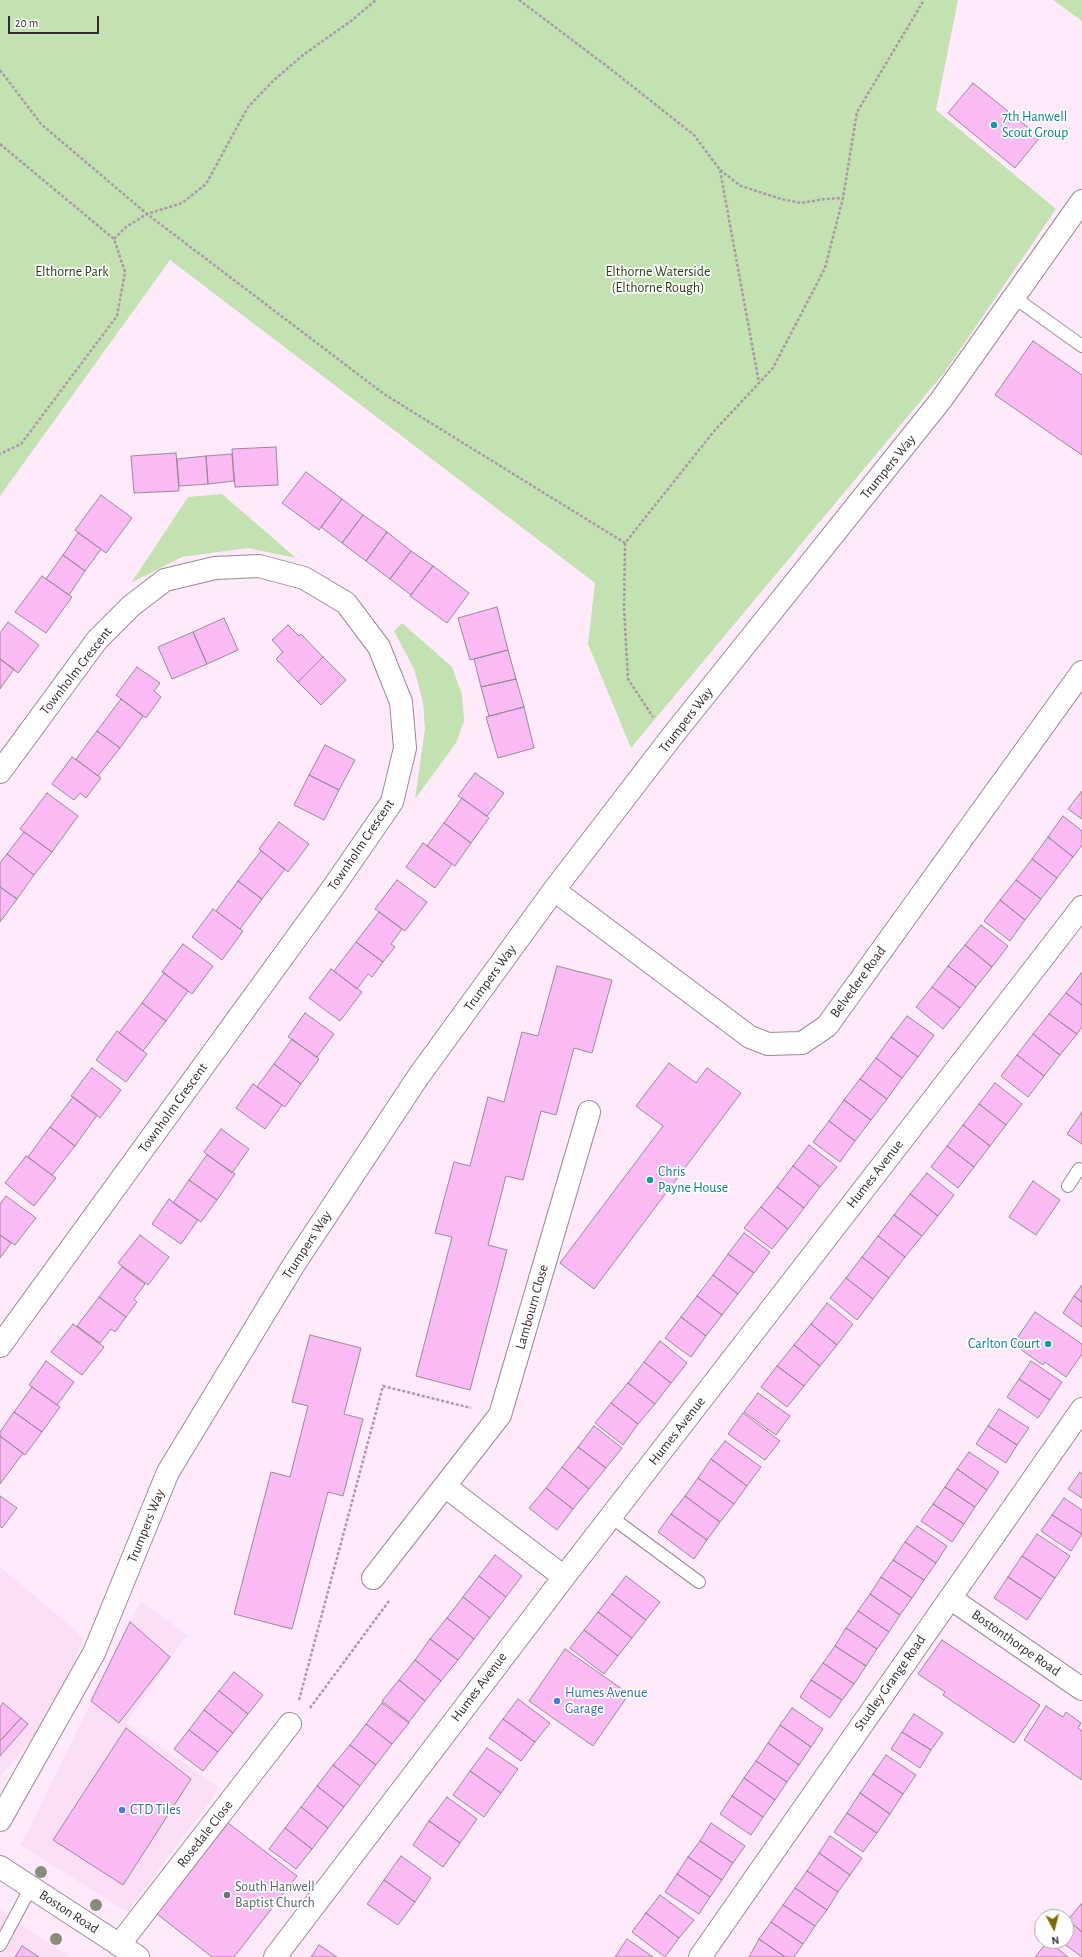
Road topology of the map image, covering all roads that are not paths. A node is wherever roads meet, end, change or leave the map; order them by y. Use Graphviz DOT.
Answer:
graph roads {
  1 [pos="1082,201"];
  2 [pos="1014,298"];
  3 [pos="1082,346"];
  4 [pos="1082,672"];
  5 [pos="0,772"];
  6 [pos="554,890"];
  7 [pos="1082,907"];
  8 [pos="589,1112"];
  9 [pos="1082,1171"];
  10 [pos="1068,1186"];
  11 [pos="0,1346"];
  12 [pos="1082,1409"];
  13 [pos="446,1487"];
  14 [pos="610,1517"];
  15 [pos="564,1577"];
  16 [pos="373,1578"];
  17 [pos="699,1582"];
  18 [pos="950,1598"];
  19 [pos="1082,1689"];
  20 [pos="294,1715"];
  21 [pos="0,1820"];
  22 [pos="0,1868"];
  23 [pos="31,1887"];
  24 [pos="0,1945"];
  25 [pos="119,1945"];
  26 [pos="138,1957"];
  27 [pos="275,1957"];
  28 [pos="700,1957"];
  1 -- 2 [label="street, Trumpers Way"];
  2 -- 3 [label="lane"];
  2 -- 6 [label="street, Trumpers Way"];
  4 -- 6 [label="street, Belvedere Road"];
  5 -- 11 [label="street, Townholm Crescent"];
  6 -- 21 [label="street, Trumpers Way"];
  7 -- 14 [label="street, Humes Avenue"];
  8 -- 13 [label="street, Lambourn Close"];
  9 -- 10 [label="lane"];
  12 -- 18 [label="street, Studley Grange Road"];
  13 -- 15 [label="street"];
  13 -- 16 [label="street, Lambourn Close"];
  14 -- 15 [label="street, Humes Avenue"];
  14 -- 17 [label="lane"];
  15 -- 27 [label="street, Humes Avenue"];
  18 -- 19 [label="street, Bostonthorpe Road"];
  18 -- 28 [label="street, Studley Grange Road"];
  20 -- 25 [label="street, Rosedale Close"];
  22 -- 23 [label="street, Boston Road"];
  23 -- 24 [label="lane"];
  23 -- 25 [label="street, Boston Road"];
  25 -- 26 [label="street, Boston Road"];
}
